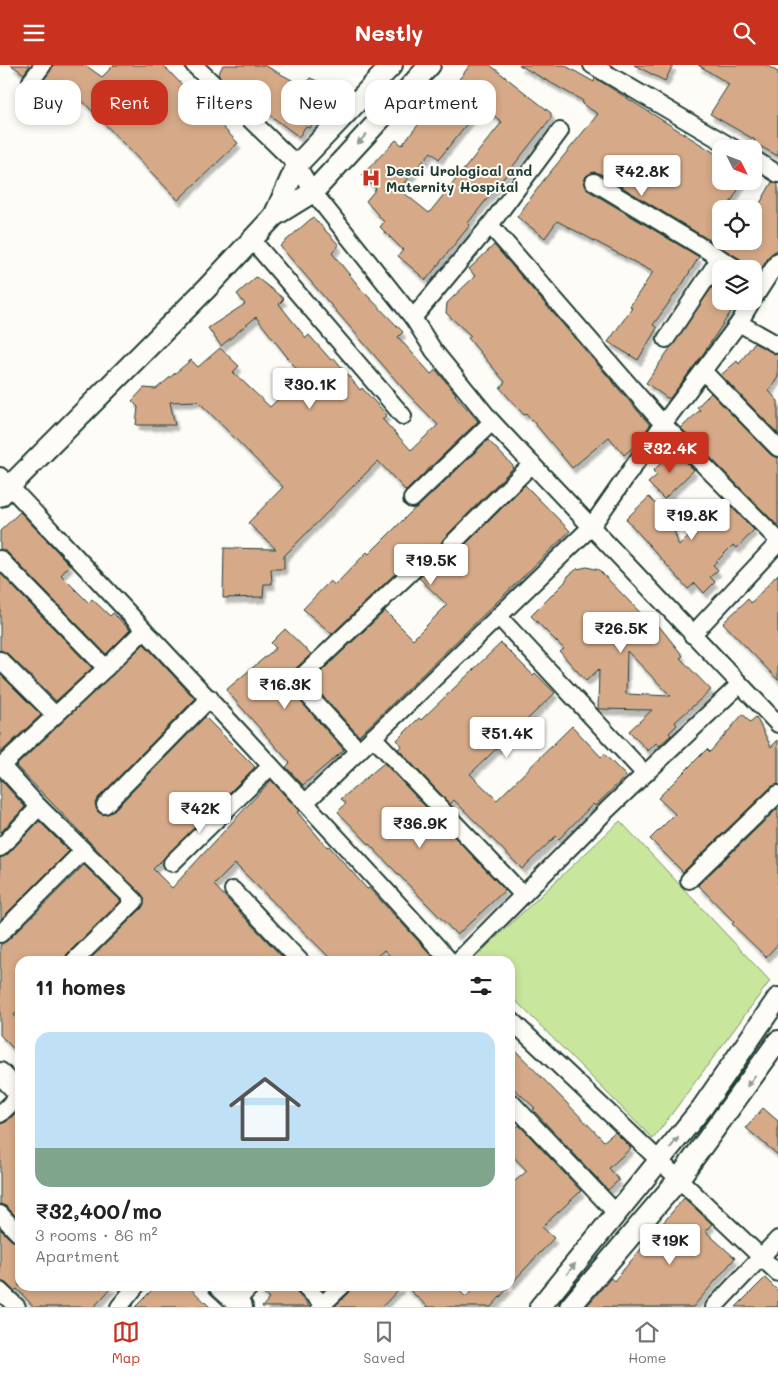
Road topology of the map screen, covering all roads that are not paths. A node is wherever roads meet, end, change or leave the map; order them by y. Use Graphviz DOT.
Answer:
graph roads {
  1 [pos="43,65"];
  2 [pos="194,65"];
  3 [pos="392,65"];
  4 [pos="430,65"];
  5 [pos="592,65"];
  6 [pos="31,80"];
  7 [pos="560,131"];
  8 [pos="720,140"];
  9 [pos="762,164"];
  10 [pos="297,165"];
  11 [pos="778,174"];
  12 [pos="594,182"];
  13 [pos="313,192"];
  14 [pos="274,216"];
  15 [pos="490,225"];
  16 [pos="252,240"];
  17 [pos="720,258"];
  18 [pos="723,260"];
  19 [pos="777,266"];
  20 [pos="762,282"];
  21 [pos="747,310"];
  22 [pos="414,318"];
  23 [pos="739,323"];
  24 [pos="666,339"];
  25 [pos="778,345"];
  26 [pos="703,371"];
  27 [pos="403,417"];
  28 [pos="492,422"];
  29 [pos="663,424"];
  30 [pos="778,448"];
  31 [pos="532,464"];
  32 [pos="3,486"];
  33 [pos="412,499"];
  34 [pos="591,527"];
  35 [pos="778,542"];
  36 [pos="451,545"];
  37 [pos="429,555"];
  38 [pos="0,559"];
  39 [pos="499,617"];
  40 [pos="143,631"];
  41 [pos="692,635"];
  42 [pos="0,660"];
  43 [pos="106,668"];
  44 [pos="739,685"];
  45 [pos="210,698"];
  46 [pos="55,715"];
  47 [pos="776,717"];
  48 [pos="374,737"];
  49 [pos="359,751"];
  50 [pos="1,765"];
  51 [pos="271,766"];
  52 [pos="645,774"];
  53 [pos="778,794"];
  54 [pos="306,802"];
  55 [pos="106,805"];
  56 [pos="39,807"];
  57 [pos="0,848"];
  58 [pos="83,851"];
  59 [pos="172,863"];
  60 [pos="689,880"];
  61 [pos="233,890"];
  62 [pos="523,895"];
  63 [pos="0,934"];
  64 [pos="79,956"];
  65 [pos="295,956"];
  66 [pos="445,956"];
  67 [pos="463,956"];
  68 [pos="778,998"];
  69 [pos="515,1024"];
  70 [pos="778,1041"];
  71 [pos="0,1073"];
  72 [pos="15,1090"];
  73 [pos="15,1100"];
  74 [pos="515,1106"];
  75 [pos="0,1114"];
  76 [pos="659,1161"];
  77 [pos="678,1180"];
  78 [pos="616,1213"];
  79 [pos="0,1214"];
  80 [pos="15,1230"];
  81 [pos="778,1239"];
  82 [pos="761,1257"];
  83 [pos="778,1273"];
  84 [pos="0,1291"];
  85 [pos="132,1291"];
  86 [pos="224,1291"];
  87 [pos="247,1291"];
  88 [pos="308,1291"];
  89 [pos="337,1291"];
  90 [pos="238,1304"];
  91 [pos="122,1306"];
  92 [pos="321,1306"];
  93 [pos="16,1307"];
  94 [pos="540,1307"];
  95 [pos="570,1307"];
  96 [pos="714,1307"];
  1 -- 6 [label="street"];
  2 -- 10 [label="street"];
  3 -- 10 [label="street"];
  4 -- 13 [label="street, one-way"];
  5 -- 8 [label="street"];
  7 -- 15 [label="street"];
  9 -- 11 [label="street"];
  10 -- 13 [label="street"];
  10 -- 14 [label="street"];
  12 -- 17 [label="street"];
  13 -- 14 [label="street"];
  13 -- 22 [label="street"];
  14 -- 16 [label="street"];
  15 -- 22 [label="street"];
  15 -- 29 [label="street"];
  16 -- 27 [label="street"];
  16 -- 32 [label="street"];
  17 -- 18 [label="street"];
  17 -- 24 [label="street"];
  19 -- 20 [label="street"];
  21 -- 23 [label="street"];
  22 -- 28 [label="street"];
  23 -- 25 [label="street"];
  23 -- 26 [label="street"];
  26 -- 29 [label="street"];
  26 -- 30 [label="street"];
  28 -- 31 [label="street"];
  28 -- 33 [label="street"];
  29 -- 34 [label="street"];
  29 -- 35 [label="street"];
  31 -- 34 [label="street"];
  31 -- 36 [label="street"];
  32 -- 40 [label="street"];
  34 -- 39 [label="street"];
  34 -- 41 [label="street"];
  35 -- 41 [label="street"];
  37 -- 49 [label="street"];
  38 -- 43 [label="street"];
  39 -- 48 [label="street"];
  39 -- 52 [label="street"];
  40 -- 43 [label="street"];
  40 -- 45 [label="street"];
  41 -- 44 [label="street"];
  42 -- 46 [label="street"];
  43 -- 46 [label="street"];
  44 -- 47 [label="street"];
  44 -- 52 [label="street"];
  45 -- 51 [label="street"];
  45 -- 55 [label="street"];
  46 -- 50 [label="street"];
  48 -- 49 [label="street"];
  48 -- 62 [label="street"];
  49 -- 54 [label="street"];
  50 -- 56 [label="street"];
  51 -- 54 [label="street"];
  51 -- 59 [label="street"];
  52 -- 62 [label="street"];
  53 -- 60 [label="street"];
  54 -- 66 [label="street"];
  56 -- 57 [label="street"];
  56 -- 58 [label="street"];
  58 -- 63 [label="street"];
  58 -- 64 [label="street"];
  61 -- 65 [label="street"];
  62 -- 67 [label="street"];
  76 -- 68 [label="street, one-way"];
  69 -- 76 [label="street"];
  70 -- 77 [label="street, one-way"];
  71 -- 72 [label="street"];
  73 -- 75 [label="street"];
  74 -- 78 [label="street"];
  76 -- 77 [label="street"];
  76 -- 78 [label="street"];
  77 -- 82 [label="street"];
  77 -- 95 [label="street"];
  94 -- 78 [label="street, one-way"];
  79 -- 80 [label="street"];
  81 -- 82 [label="street"];
  82 -- 83 [label="street"];
  82 -- 96 [label="street"];
  84 -- 93 [label="street"];
  85 -- 91 [label="street"];
  86 -- 90 [label="street"];
  87 -- 90 [label="street"];
  88 -- 92 [label="street"];
  89 -- 92 [label="street"];
}
